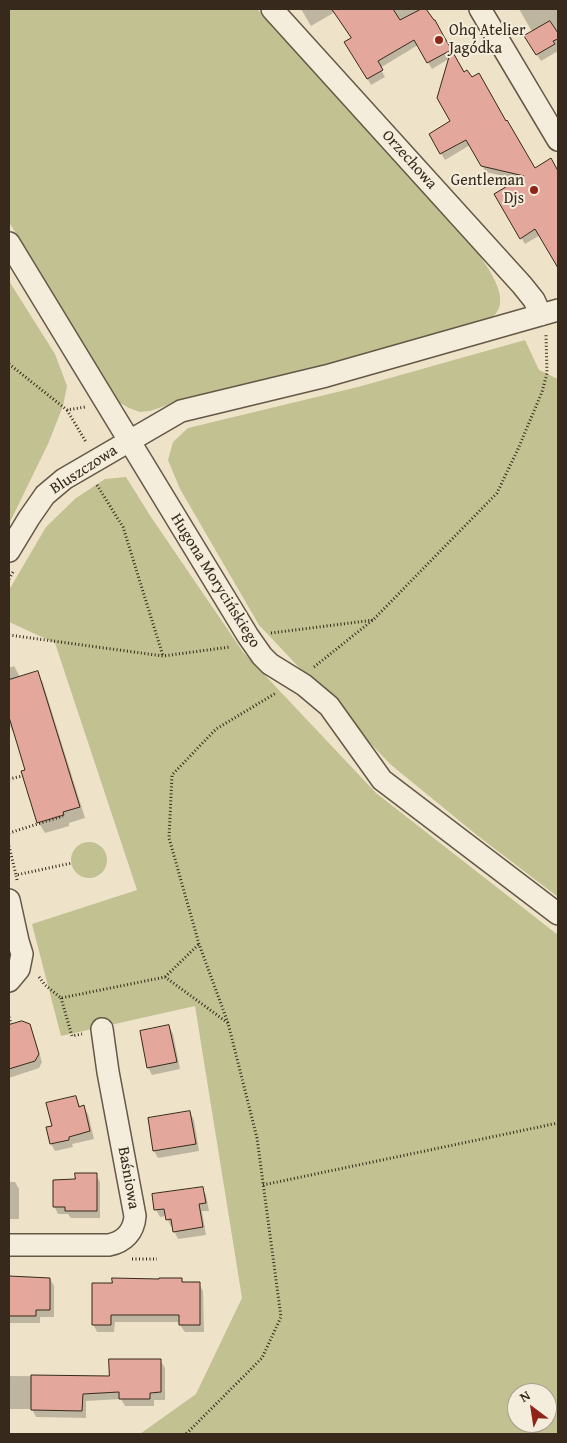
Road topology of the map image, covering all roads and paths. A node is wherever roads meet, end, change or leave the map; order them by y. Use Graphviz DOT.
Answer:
graph roads {
  1 [pos="272,9"];
  2 [pos="480,9"];
  3 [pos="558,140"];
  4 [pos="9,243"];
  5 [pos="550,312"];
  6 [pos="9,364"];
  7 [pos="103,399"];
  8 [pos="67,410"];
  9 [pos="129,441"];
  10 [pos="86,466"];
  11 [pos="11,561"];
  12 [pos="9,579"];
  13 [pos="374,620"];
  14 [pos="9,635"];
  15 [pos="242,641"];
  16 [pos="163,656"];
  17 [pos="297,680"];
  18 [pos="23,776"];
  19 [pos="9,779"];
  20 [pos="63,816"];
  21 [pos="9,833"];
  22 [pos="9,846"];
  23 [pos="72,863"];
  24 [pos="16,876"];
  25 [pos="13,892"];
  26 [pos="558,914"];
  27 [pos="199,944"];
  28 [pos="22,954"];
  29 [pos="165,977"];
  30 [pos="9,981"];
  31 [pos="60,998"];
  32 [pos="9,1017"];
  33 [pos="228,1023"];
  34 [pos="11,1024"];
  35 [pos="102,1029"];
  36 [pos="558,1123"];
  37 [pos="263,1185"];
  38 [pos="9,1245"];
  39 [pos="186,1434"];
  1 -- 5 [label="street, Orzechowa"];
  2 -- 3 [label="street"];
  4 -- 7 [label="street, Hugona Morycińskiego"];
  5 -- 9 [label="street, Bluszczowa"];
  5 -- 13 [label="path"];
  6 -- 8 [label="path"];
  7 -- 8 [label="path"];
  7 -- 9 [label="street, Hugona Morycińskiego"];
  8 -- 10 [label="path"];
  9 -- 10 [label="street, Bluszczowa"];
  9 -- 15 [label="street, Hugona Morycińskiego"];
  10 -- 11 [label="street, Bluszczowa"];
  10 -- 16 [label="path"];
  11 -- 12 [label="path"];
  13 -- 15 [label="path"];
  13 -- 17 [label="path"];
  14 -- 16 [label="path"];
  15 -- 16 [label="path"];
  15 -- 17 [label="street, Hugona Morycińskiego"];
  17 -- 26 [label="street, Hugona Morycińskiego"];
  17 -- 27 [label="path"];
  18 -- 19 [label="path"];
  20 -- 21 [label="path"];
  22 -- 24 [label="path"];
  23 -- 24 [label="path"];
  24 -- 25 [label="path"];
  25 -- 28 [label="street"];
  27 -- 29 [label="path"];
  27 -- 33 [label="path"];
  28 -- 30 [label="street"];
  28 -- 31 [label="path"];
  29 -- 31 [label="path"];
  29 -- 33 [label="path"];
  31 -- 35 [label="path"];
  32 -- 34 [label="path"];
  33 -- 37 [label="path"];
  35 -- 38 [label="street, Baśniowa"];
  36 -- 37 [label="path"];
  37 -- 39 [label="path"];
}
